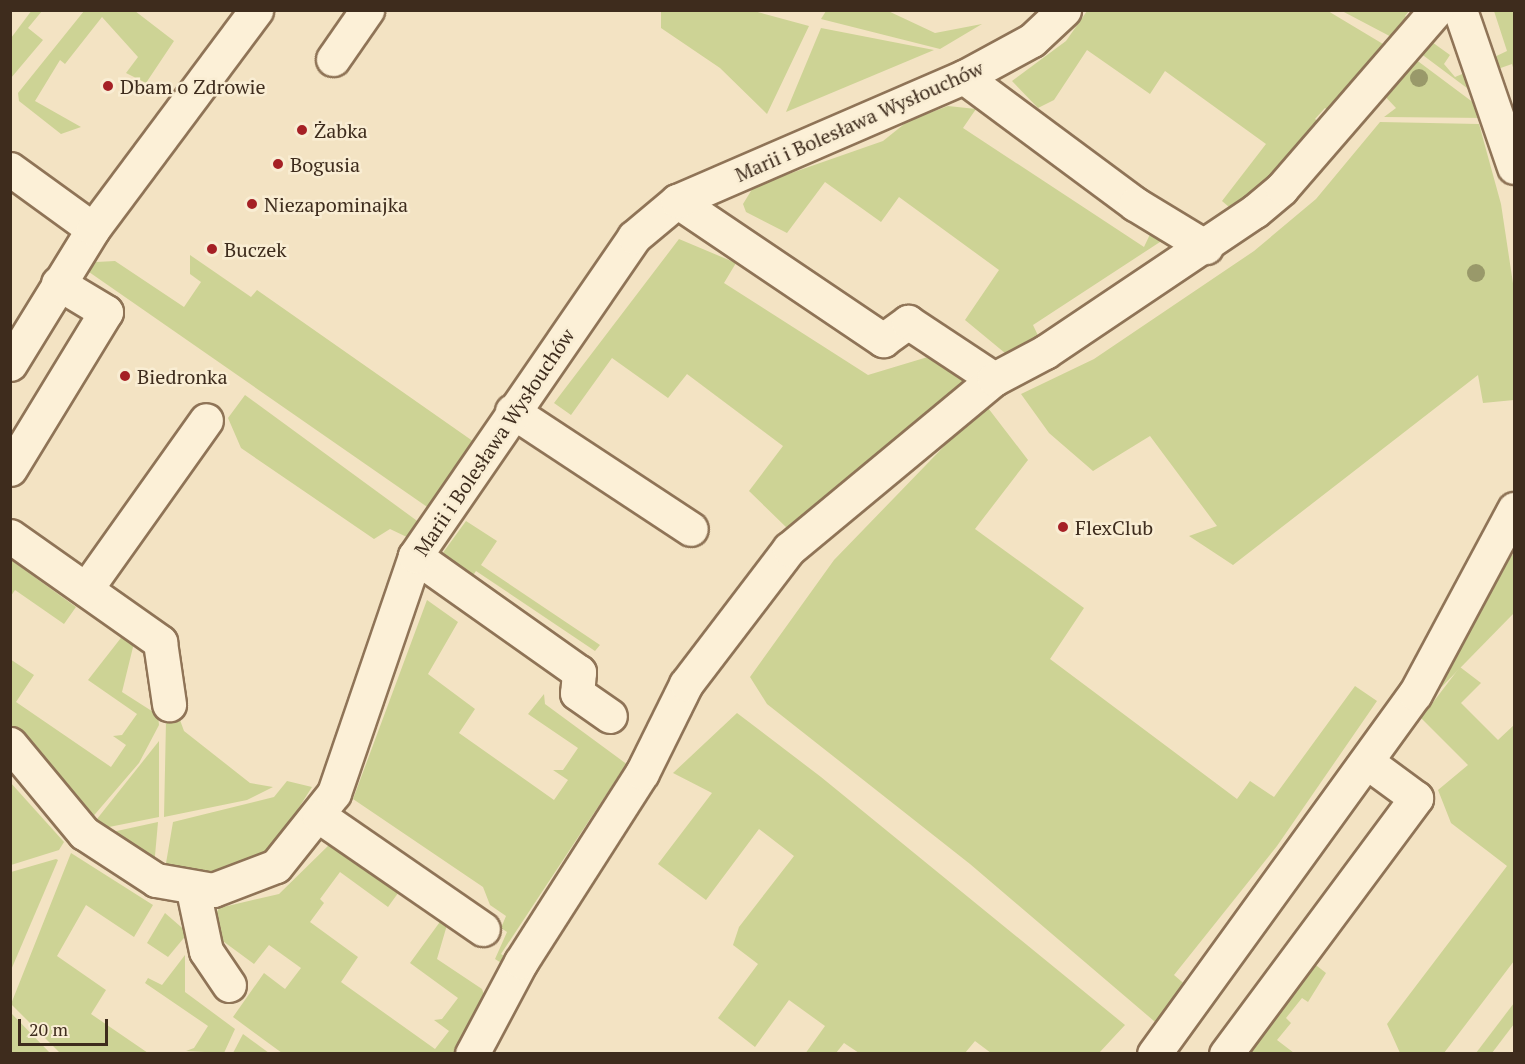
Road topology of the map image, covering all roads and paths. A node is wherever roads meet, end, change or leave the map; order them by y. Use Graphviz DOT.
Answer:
graph roads {
  1 [pos="256,10"];
  2 [pos="367,10"];
  3 [pos="1064,10"];
  4 [pos="1436,10"];
  5 [pos="1460,10"];
  6 [pos="333,59"];
  7 [pos="964,77"];
  8 [pos="1514,161"];
  9 [pos="10,169"];
  10 [pos="677,201"];
  11 [pos="93,229"];
  12 [pos="1206,247"];
  13 [pos="58,283"];
  14 [pos="10,364"];
  15 [pos="994,379"];
  16 [pos="512,411"];
  17 [pos="206,420"];
  18 [pos="10,469"];
  19 [pos="1515,509"];
  20 [pos="691,529"];
  21 [pos="10,536"];
  22 [pos="415,556"];
  23 [pos="86,589"];
  24 [pos="169,704"];
  25 [pos="610,716"];
  26 [pos="10,744"];
  27 [pos="1366,762"];
  28 [pos="319,816"];
  29 [pos="194,890"];
  30 [pos="483,929"];
  31 [pos="229,985"];
  32 [pos="472,1053"];
  33 [pos="1154,1053"];
  34 [pos="1226,1053"];
  1 -- 11 [label="street"];
  2 -- 6 [label="street"];
  3 -- 7 [label="street, Marii i Bolesława Wysłouchów"];
  4 -- 12 [label="street"];
  5 -- 8 [label="street"];
  7 -- 10 [label="street, Marii i Bolesława Wysłouchów"];
  7 -- 12 [label="street"];
  9 -- 11 [label="street"];
  10 -- 15 [label="street"];
  10 -- 16 [label="street, Marii i Bolesława Wysłouchów"];
  11 -- 13 [label="street"];
  12 -- 15 [label="street"];
  13 -- 14 [label="street"];
  13 -- 18 [label="street"];
  15 -- 32 [label="street"];
  16 -- 20 [label="street"];
  16 -- 22 [label="street, Marii i Bolesława Wysłouchów"];
  17 -- 23 [label="street"];
  19 -- 27 [label="street"];
  21 -- 23 [label="street"];
  22 -- 25 [label="street"];
  22 -- 28 [label="street, Marii i Bolesława Wysłouchów"];
  23 -- 24 [label="street"];
  26 -- 29 [label="street, Marii i Bolesława Wysłouchów"];
  27 -- 33 [label="street"];
  27 -- 34 [label="street"];
  28 -- 29 [label="street, Marii i Bolesława Wysłouchów"];
  28 -- 30 [label="street"];
  29 -- 31 [label="street"];
}
